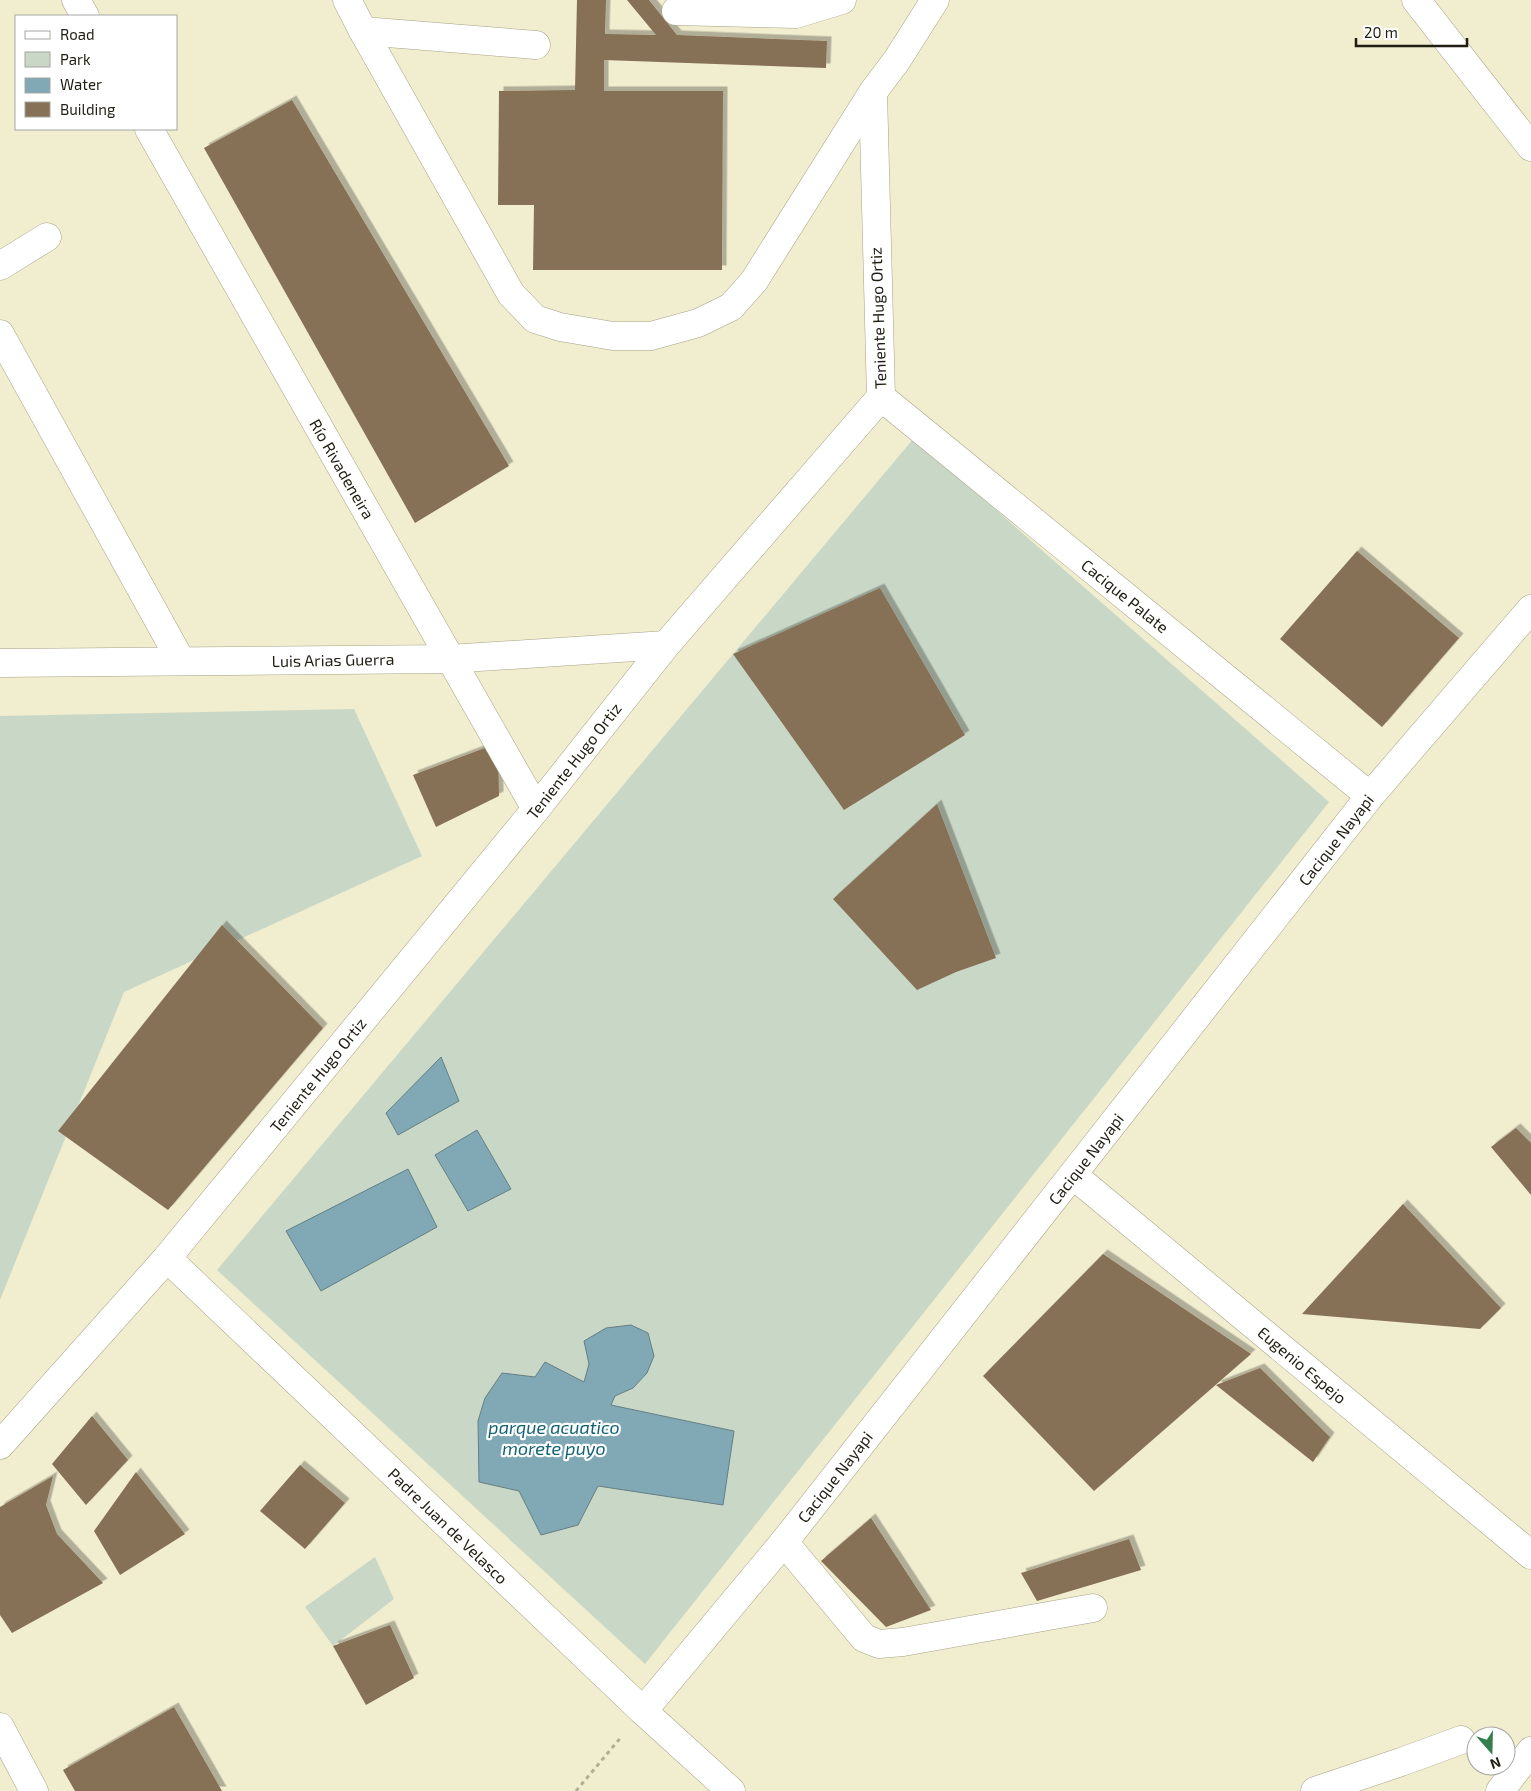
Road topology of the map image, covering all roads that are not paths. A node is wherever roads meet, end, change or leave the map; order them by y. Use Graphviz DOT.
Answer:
graph roads {
  1 [pos="76,0"];
  2 [pos="347,0"];
  3 [pos="842,0"];
  4 [pos="936,0"];
  5 [pos="1416,0"];
  6 [pos="676,11"];
  7 [pos="84,15"];
  8 [pos="363,31"];
  9 [pos="536,45"];
  10 [pos="873,92"];
  11 [pos="150,130"];
  12 [pos="1531,147"];
  13 [pos="47,237"];
  14 [pos="0,266"];
  15 [pos="0,334"];
  16 [pos="881,397"];
  17 [pos="1531,608"];
  18 [pos="666,645"];
  19 [pos="449,659"];
  20 [pos="182,661"];
  21 [pos="0,663"];
  22 [pos="1370,796"];
  23 [pos="536,810"];
  24 [pos="1073,1175"];
  25 [pos="167,1258"];
  26 [pos="0,1445"];
  27 [pos="784,1542"];
  28 [pos="1531,1555"];
  29 [pos="1093,1608"];
  30 [pos="643,1711"];
  31 [pos="0,1727"];
  32 [pos="1461,1740"];
  33 [pos="1531,1751"];
  34 [pos="34,1791"];
  35 [pos="731,1791"];
  36 [pos="1316,1791"];
  37 [pos="1500,1791"];
  1 -- 7 [label="street"];
  2 -- 8 [label="street"];
  3 -- 6 [label="street"];
  4 -- 10 [label="street"];
  5 -- 12 [label="street"];
  8 -- 9 [label="street"];
  8 -- 10 [label="street"];
  10 -- 16 [label="street, Teniente Hugo Ortiz"];
  11 -- 19 [label="street, Río Rivadeneira"];
  13 -- 14 [label="street"];
  15 -- 20 [label="street"];
  16 -- 18 [label="street, Teniente Hugo Ortiz"];
  16 -- 22 [label="street, Cacique Palate"];
  17 -- 22 [label="street, Cacique Nayapi"];
  18 -- 19 [label="street, Luis Arias Guerra"];
  18 -- 23 [label="street, Teniente Hugo Ortiz"];
  19 -- 20 [label="street, Luis Arias Guerra"];
  19 -- 23 [label="street, Río Rivadeneira"];
  20 -- 21 [label="street, Luis Arias Guerra"];
  22 -- 24 [label="street, Cacique Nayapi"];
  23 -- 25 [label="street, Teniente Hugo Ortiz"];
  24 -- 27 [label="street, Cacique Nayapi"];
  24 -- 28 [label="street, Eugenio Espejo"];
  25 -- 26 [label="street, Teniente Hugo Ortiz"];
  25 -- 30 [label="street, Padre Juan de Velasco"];
  27 -- 29 [label="street"];
  27 -- 30 [label="street, Cacique Nayapi"];
  30 -- 35 [label="street, Padre Juan de Velasco"];
  31 -- 34 [label="street"];
  32 -- 36 [label="street"];
  33 -- 37 [label="street"];
}
